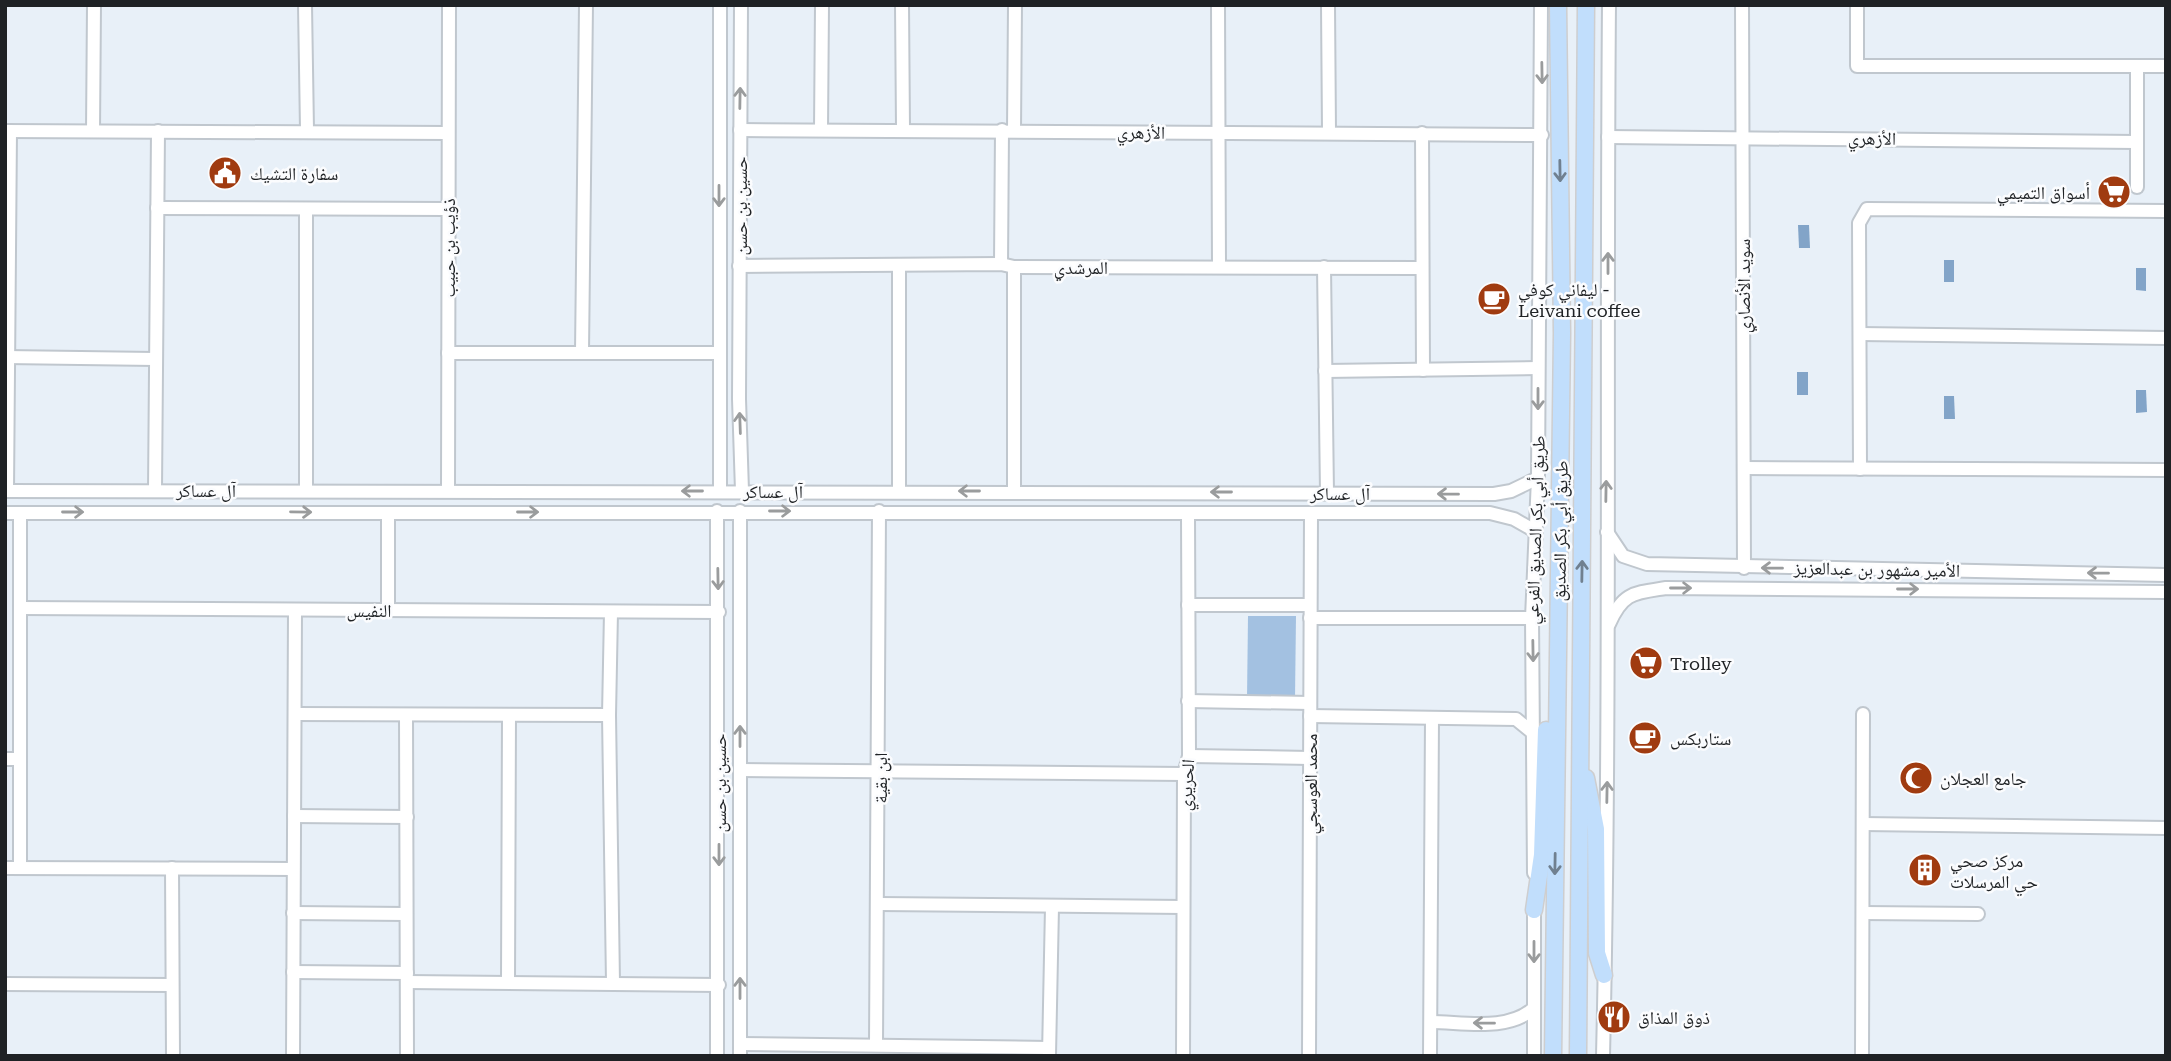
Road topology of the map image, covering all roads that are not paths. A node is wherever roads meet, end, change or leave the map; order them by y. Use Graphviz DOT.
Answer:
graph roads {
  1 [pos="94,5"];
  2 [pos="305,5"];
  3 [pos="449,5"];
  4 [pos="586,5"];
  5 [pos="720,5"];
  6 [pos="741,5"];
  7 [pos="822,5"];
  8 [pos="902,5"];
  9 [pos="1015,5"];
  10 [pos="1219,5"];
  11 [pos="1328,5"];
  12 [pos="1541,5"];
  13 [pos="1558,5"];
  14 [pos="1586,5"];
  15 [pos="1609,5"];
  16 [pos="1742,5"];
  17 [pos="1857,5"];
  18 [pos="2166,66"];
  19 [pos="2137,67"];
  20 [pos="821,129"];
  21 [pos="903,129"];
  22 [pos="307,130"];
  23 [pos="1008,130"];
  24 [pos="7,131"];
  25 [pos="93,131"];
  26 [pos="158,131"];
  27 [pos="740,132"];
  28 [pos="1329,132"];
  29 [pos="448,133"];
  30 [pos="1219,133"];
  31 [pos="1422,133"];
  32 [pos="719,134"];
  33 [pos="1542,135"];
  34 [pos="1743,136"];
  35 [pos="1608,137"];
  36 [pos="2137,142"];
  37 [pos="2137,187"];
  38 [pos="157,208"];
  39 [pos="306,209"];
  40 [pos="447,209"];
  41 [pos="2166,211"];
  42 [pos="739,266"];
  43 [pos="899,266"];
  44 [pos="1007,266"];
  45 [pos="1219,267"];
  46 [pos="1324,267"];
  47 [pos="1422,268"];
  48 [pos="1860,334"];
  49 [pos="2166,338"];
  50 [pos="582,352"];
  51 [pos="448,353"];
  52 [pos="719,353"];
  53 [pos="6,357"];
  54 [pos="155,359"];
  55 [pos="1538,368"];
  56 [pos="1423,370"];
  57 [pos="1325,371"];
  58 [pos="739,399"];
  59 [pos="719,400"];
  60 [pos="741,452"];
  61 [pos="720,453"];
  62 [pos="1744,468"];
  63 [pos="1860,469"];
  64 [pos="2166,470"];
  65 [pos="1538,478"];
  66 [pos="306,489"];
  67 [pos="155,490"];
  68 [pos="6,491"];
  69 [pos="267,491"];
  70 [pos="448,491"];
  71 [pos="720,491"];
  72 [pos="742,491"];
  73 [pos="900,491"];
  74 [pos="1014,492"];
  75 [pos="1253,492"];
  76 [pos="1326,493"];
  77 [pos="1494,494"];
  78 [pos="717,511"];
  79 [pos="740,511"];
  80 [pos="879,511"];
  81 [pos="267,512"];
  82 [pos="5,513"];
  83 [pos="20,513"];
  84 [pos="388,513"];
  85 [pos="1254,513"];
  86 [pos="1311,513"];
  87 [pos="1490,513"];
  88 [pos="1188,514"];
  89 [pos="1605,528"];
  90 [pos="1535,531"];
  91 [pos="1655,565"];
  92 [pos="1744,568"];
  93 [pos="2166,575"];
  94 [pos="1656,589"];
  95 [pos="2166,592"];
  96 [pos="1188,604"];
  97 [pos="20,608"];
  98 [pos="388,610"];
  99 [pos="295,611"];
  100 [pos="1310,611"];
  101 [pos="611,612"];
  102 [pos="719,612"];
  103 [pos="1532,618"];
  104 [pos="1607,628"];
  105 [pos="1557,682"];
  106 [pos="1188,701"];
  107 [pos="1310,702"];
  108 [pos="1533,702"];
  109 [pos="295,714"];
  110 [pos="1863,714"];
  111 [pos="406,715"];
  112 [pos="509,715"];
  113 [pos="609,715"];
  114 [pos="1310,716"];
  115 [pos="1432,718"];
  116 [pos="1516,719"];
  117 [pos="1533,733"];
  118 [pos="1189,756"];
  119 [pos="1310,758"];
  120 [pos="5,759"];
  121 [pos="20,759"];
  122 [pos="1580,765"];
  123 [pos="740,770"];
  124 [pos="880,772"];
  125 [pos="1184,774"];
  126 [pos="294,816"];
  127 [pos="407,817"];
  128 [pos="1863,824"];
  129 [pos="2166,828"];
  130 [pos="5,868"];
  131 [pos="20,868"];
  132 [pos="172,868"];
  133 [pos="293,869"];
  134 [pos="879,904"];
  135 [pos="1052,907"];
  136 [pos="1183,907"];
  137 [pos="1534,910"];
  138 [pos="293,913"];
  139 [pos="1863,913"];
  140 [pos="406,914"];
  141 [pos="1978,914"];
  142 [pos="293,972"];
  143 [pos="1604,975"];
  144 [pos="407,978"];
  145 [pos="509,982"];
  146 [pos="613,983"];
  147 [pos="5,984"];
  148 [pos="172,985"];
  149 [pos="719,985"];
  150 [pos="1534,1008"];
  151 [pos="1431,1022"];
  152 [pos="876,1045"];
  153 [pos="740,1050"];
  154 [pos="1049,1052"];
  155 [pos="173,1056"];
  156 [pos="293,1056"];
  157 [pos="407,1056"];
  158 [pos="717,1056"];
  159 [pos="1182,1056"];
  160 [pos="1309,1056"];
  161 [pos="1430,1056"];
  162 [pos="1534,1056"];
  163 [pos="1553,1056"];
  164 [pos="1578,1056"];
  165 [pos="1603,1056"];
  166 [pos="1862,1056"];
  1 -- 25 [label="street"];
  2 -- 22 [label="street"];
  3 -- 29 [label="street, ذؤيب بن حبيب"];
  4 -- 50 [label="street"];
  5 -- 32 [label="street, حسين بن حسن"];
  27 -- 6 [label="street, حسين بن حسن, one-way"];
  7 -- 20 [label="street"];
  8 -- 21 [label="street"];
  9 -- 23 [label="street"];
  10 -- 30 [label="street"];
  11 -- 28 [label="street"];
  12 -- 33 [label="street, طريق أبي بكر الصديق الفرعي, one-way"];
  13 -- 105 [label="main road, طريق أبي بكر الصديق, one-way"];
  122 -- 14 [label="main road, طريق أبي بكر الصديق, one-way"];
  15 -- 35 [label="street"];
  16 -- 34 [label="street, سويد الأنصاري"];
  17 -- 19 [label="street"];
  18 -- 19 [label="street"];
  19 -- 36 [label="street"];
  20 -- 21 [label="street, الأزهري"];
  20 -- 27 [label="street, الأزهري"];
  21 -- 23 [label="street, الأزهري"];
  22 -- 26 [label="street"];
  22 -- 29 [label="street"];
  23 -- 30 [label="street, الأزهري"];
  23 -- 44 [label="street"];
  24 -- 25 [label="street"];
  24 -- 53 [label="street"];
  25 -- 26 [label="street"];
  26 -- 38 [label="street"];
  27 -- 32 [label="street, الأزهري"];
  27 -- 42 [label="street, حسين بن حسن"];
  28 -- 30 [label="street, الأزهري"];
  28 -- 31 [label="street, الأزهري"];
  29 -- 40 [label="street, ذؤيب بن حبيب"];
  30 -- 45 [label="street"];
  31 -- 33 [label="street, الأزهري"];
  31 -- 47 [label="street"];
  32 -- 52 [label="street, حسين بن حسن, one-way"];
  33 -- 55 [label="street, طريق أبي بكر الصديق الفرعي"];
  34 -- 35 [label="street, الأزهري"];
  34 -- 36 [label="street, الأزهري"];
  34 -- 62 [label="street, سويد الأنصاري"];
  89 -- 35 [label="street, one-way"];
  36 -- 37 [label="street"];
  38 -- 39 [label="street"];
  38 -- 54 [label="street"];
  39 -- 40 [label="street"];
  39 -- 66 [label="street"];
  40 -- 51 [label="street, ذؤيب بن حبيب"];
  41 -- 48 [label="street"];
  42 -- 43 [label="street, المرشدي"];
  42 -- 58 [label="street, حسين بن حسن"];
  43 -- 44 [label="street, المرشدي"];
  43 -- 73 [label="street"];
  44 -- 45 [label="street, المرشدي"];
  44 -- 74 [label="street"];
  45 -- 46 [label="street, المرشدي"];
  46 -- 47 [label="street, المرشدي"];
  46 -- 57 [label="street"];
  47 -- 56 [label="street"];
  48 -- 49 [label="street"];
  48 -- 63 [label="street"];
  50 -- 51 [label="street"];
  50 -- 52 [label="street"];
  51 -- 70 [label="street, ذؤيب بن حبيب"];
  52 -- 59 [label="street, حسين بن حسن"];
  53 -- 54 [label="street"];
  53 -- 68 [label="street"];
  54 -- 67 [label="street"];
  55 -- 56 [label="street"];
  55 -- 65 [label="street, طريق أبي بكر الصديق الفرعي, one-way"];
  56 -- 57 [label="street"];
  57 -- 76 [label="street"];
  58 -- 59 [label="street"];
  60 -- 58 [label="street, حسين بن حسن, one-way"];
  59 -- 61 [label="street, حسين بن حسن"];
  60 -- 61 [label="street"];
  60 -- 72 [label="street, حسين بن حسن"];
  61 -- 71 [label="street, حسين بن حسن"];
  62 -- 63 [label="street"];
  62 -- 92 [label="street, سويد الأنصاري"];
  63 -- 64 [label="street"];
  65 -- 77 [label="street, آل عساكر"];
  65 -- 90 [label="street, طريق أبي بكر الصديق الفرعي"];
  66 -- 69 [label="street, آل عساكر"];
  66 -- 70 [label="street, آل عساكر"];
  67 -- 68 [label="street, آل عساكر"];
  67 -- 69 [label="street, آل عساكر"];
  69 -- 81 [label="street"];
  71 -- 70 [label="street, آل عساكر, one-way"];
  71 -- 72 [label="street, آل عساكر"];
  72 -- 73 [label="street, آل عساكر"];
  74 -- 73 [label="street, آل عساكر, one-way"];
  75 -- 74 [label="street, آل عساكر, one-way"];
  75 -- 76 [label="street, آل عساكر"];
  75 -- 85 [label="street"];
  77 -- 76 [label="street, آل عساكر, one-way"];
  77 -- 87 [label="street"];
  78 -- 79 [label="street, آل عساكر"];
  84 -- 78 [label="street, آل عساكر, one-way"];
  78 -- 102 [label="street, حسين بن حسن, one-way"];
  79 -- 80 [label="street, آل عساكر, one-way"];
  123 -- 79 [label="street, حسين بن حسن, one-way"];
  80 -- 88 [label="street, آل عساكر"];
  80 -- 124 [label="street, ابن بقية"];
  83 -- 81 [label="street, آل عساكر, one-way"];
  81 -- 84 [label="street, آل عساكر, one-way"];
  82 -- 83 [label="street, آل عساكر"];
  83 -- 97 [label="street"];
  84 -- 98 [label="street"];
  85 -- 86 [label="street, آل عساكر"];
  85 -- 88 [label="street, آل عساكر"];
  86 -- 87 [label="street, آل عساكر"];
  86 -- 100 [label="street, محمد العوسجي"];
  87 -- 90 [label="street, آل عساكر"];
  88 -- 96 [label="street, الحريري"];
  89 -- 91 [label="street, الأمير مشهور بن عبدالعزيز"];
  89 -- 104 [label="street"];
  90 -- 103 [label="street, طريق أبي بكر الصديق الفرعي"];
  91 -- 92 [label="street, الأمير مشهور بن عبدالعزيز"];
  91 -- 94 [label="street"];
  93 -- 92 [label="street, الأمير مشهور بن عبدالعزيز, one-way"];
  94 -- 95 [label="street, الأمير مشهور بن عبدالعزيز, one-way"];
  94 -- 104 [label="street, الأمير مشهور بن عبدالعزيز"];
  96 -- 100 [label="street"];
  96 -- 106 [label="street, الحريري"];
  97 -- 99 [label="street, النفيس"];
  97 -- 121 [label="street"];
  98 -- 99 [label="street, النفيس"];
  98 -- 101 [label="street, النفيس"];
  99 -- 109 [label="street"];
  100 -- 103 [label="street"];
  100 -- 107 [label="street, محمد العوسجي"];
  101 -- 102 [label="street, النفيس"];
  101 -- 113 [label="street"];
  102 -- 149 [label="street, حسين بن حسن, one-way"];
  103 -- 108 [label="street, طريق أبي بكر الصديق الفرعي, one-way"];
  143 -- 104 [label="street, one-way"];
  105 -- 137 [label="main road"];
  105 -- 163 [label="main road, طريق أبي بكر الصديق, one-way"];
  106 -- 107 [label="street"];
  106 -- 118 [label="street, الحريري"];
  107 -- 114 [label="street, محمد العوسجي"];
  108 -- 116 [label="street"];
  108 -- 117 [label="street, طريق أبي بكر الصديق الفرعي"];
  109 -- 111 [label="street"];
  109 -- 126 [label="street"];
  110 -- 128 [label="street"];
  111 -- 112 [label="street"];
  111 -- 127 [label="street"];
  112 -- 113 [label="street"];
  112 -- 145 [label="street"];
  113 -- 146 [label="street"];
  114 -- 115 [label="street"];
  114 -- 119 [label="street, محمد العوسجي"];
  115 -- 116 [label="street"];
  115 -- 151 [label="street"];
  116 -- 117 [label="street"];
  117 -- 137 [label="street, طريق أبي بكر الصديق الفرعي"];
  118 -- 119 [label="street"];
  118 -- 125 [label="street, الحريري"];
  119 -- 160 [label="street, محمد العوسجي"];
  120 -- 121 [label="street"];
  121 -- 131 [label="street"];
  122 -- 143 [label="main road"];
  122 -- 164 [label="main road, طريق أبي بكر الصديق"];
  123 -- 124 [label="street"];
  153 -- 123 [label="street, حسين بن حسن, one-way"];
  124 -- 125 [label="street"];
  124 -- 134 [label="street, ابن بقية"];
  125 -- 136 [label="street, الحريري"];
  126 -- 127 [label="street"];
  126 -- 133 [label="street"];
  127 -- 140 [label="street"];
  128 -- 129 [label="street"];
  128 -- 139 [label="street"];
  130 -- 131 [label="street"];
  131 -- 132 [label="street"];
  132 -- 133 [label="street"];
  132 -- 148 [label="street"];
  133 -- 138 [label="street"];
  134 -- 135 [label="street"];
  134 -- 152 [label="street, ابن بقية"];
  135 -- 136 [label="street"];
  135 -- 154 [label="street"];
  136 -- 159 [label="street, الحريري"];
  137 -- 150 [label="street, طريق أبي بكر الصديق الفرعي, one-way"];
  138 -- 140 [label="street"];
  138 -- 142 [label="street"];
  139 -- 141 [label="street"];
  139 -- 166 [label="street"];
  140 -- 144 [label="street"];
  142 -- 144 [label="street"];
  142 -- 156 [label="street"];
  143 -- 165 [label="street"];
  144 -- 145 [label="street"];
  144 -- 157 [label="street"];
  145 -- 146 [label="street"];
  146 -- 149 [label="street"];
  147 -- 148 [label="street"];
  148 -- 155 [label="street"];
  149 -- 158 [label="street, حسين بن حسن"];
  150 -- 151 [label="street, one-way"];
  150 -- 162 [label="street, طريق أبي بكر الصديق الفرعي"];
  151 -- 161 [label="street"];
  152 -- 153 [label="street"];
  152 -- 154 [label="street"];
}
